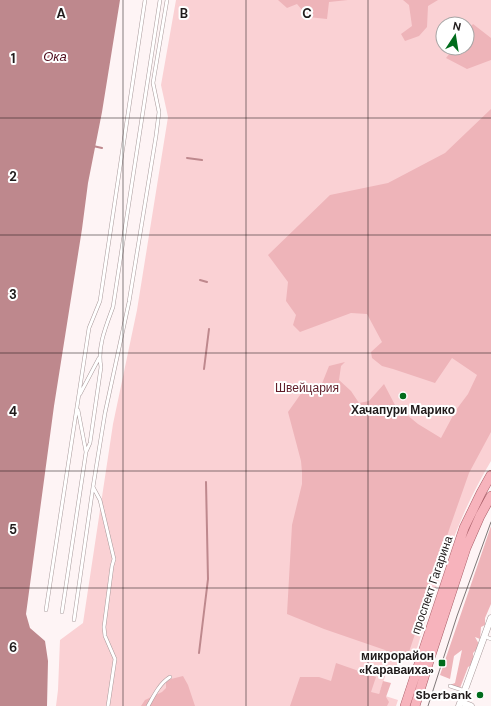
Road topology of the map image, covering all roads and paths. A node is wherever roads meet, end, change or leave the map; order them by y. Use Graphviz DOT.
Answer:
graph roads {
  1 [pos="145,0"];
  2 [pos="160,0"];
  3 [pos="167,0"];
  4 [pos="99,358"];
  5 [pos="79,396"];
  6 [pos="78,406"];
  7 [pos="86,452"];
  8 [pos="491,475"];
  9 [pos="93,487"];
  10 [pos="491,496"];
  11 [pos="46,610"];
  12 [pos="62,612"];
  13 [pos="491,618"];
  14 [pos="74,620"];
  15 [pos="484,636"];
  16 [pos="491,639"];
  17 [pos="170,677"];
  18 [pos="450,686"];
  19 [pos="465,691"];
  20 [pos="460,704"];
  21 [pos="108,706"];
  22 [pos="148,706"];
  23 [pos="405,706"];
  24 [pos="415,706"];
  25 [pos="471,706"];
  1 -- 5 [label="lane"];
  2 -- 4 [label="lane"];
  3 -- 9 [label="lane"];
  4 -- 5 [label="lane"];
  4 -- 7 [label="lane"];
  5 -- 6 [label="lane"];
  6 -- 7 [label="lane"];
  6 -- 11 [label="lane"];
  7 -- 12 [label="lane"];
  8 -- 23 [label="main road, проспект Гагарина"];
  9 -- 14 [label="lane"];
  9 -- 21 [label="lane"];
  10 -- 24 [label="main road, проспект Гагарина"];
  13 -- 15 [label="street"];
  15 -- 16 [label="lane"];
  15 -- 19 [label="street"];
  17 -- 22 [label="lane"];
  18 -- 19 [label="lane"];
  19 -- 20 [label="street"];
  20 -- 25 [label="street"];
}
